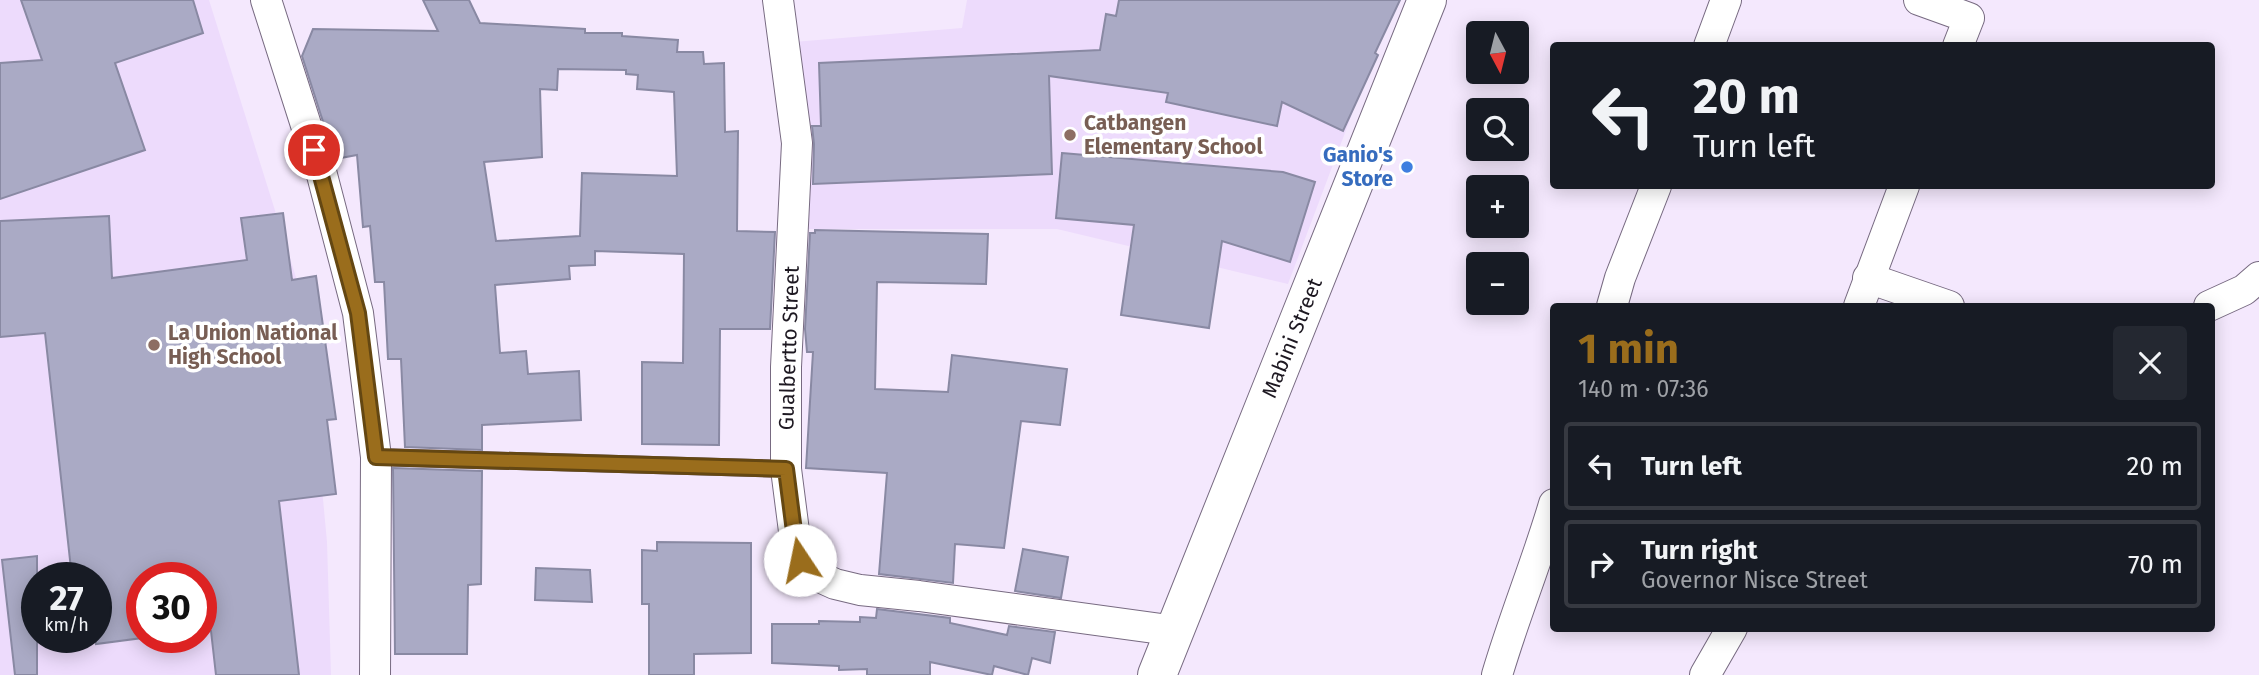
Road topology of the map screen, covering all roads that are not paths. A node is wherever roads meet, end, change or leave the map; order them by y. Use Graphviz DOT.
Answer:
graph roads {
  1 [pos="266,0"];
  2 [pos="778,0"];
  3 [pos="1427,0"];
  4 [pos="1726,0"];
  5 [pos="1919,0"];
  6 [pos="1973,9"];
  7 [pos="1710,42"];
  8 [pos="1960,42"];
  9 [pos="1655,189"];
  10 [pos="1903,189"];
  11 [pos="2259,277"];
  12 [pos="1868,278"];
  13 [pos="1613,303"];
  14 [pos="1860,303"];
  15 [pos="1940,303"];
  16 [pos="2215,303"];
  17 [pos="376,457"];
  18 [pos="786,469"];
  19 [pos="1550,533"];
  20 [pos="1546,562"];
  21 [pos="1176,631"];
  22 [pos="1730,632"];
  23 [pos="375,675"];
  24 [pos="1157,675"];
  25 [pos="1497,675"];
  26 [pos="1705,675"];
  1 -- 17 [label="street"];
  2 -- 18 [label="street, Gualbertto Street"];
  3 -- 21 [label="main road, Mabini Street"];
  4 -- 7 [label="street"];
  5 -- 6 [label="street"];
  6 -- 8 [label="street"];
  9 -- 13 [label="street"];
  10 -- 12 [label="street"];
  11 -- 16 [label="street"];
  12 -- 14 [label="street"];
  12 -- 15 [label="street"];
  17 -- 18 [label="lane"];
  17 -- 23 [label="street"];
  18 -- 21 [label="street, Gualbertto Street"];
  19 -- 20 [label="street"];
  20 -- 25 [label="street"];
  21 -- 24 [label="main road, Mabini Street"];
  22 -- 26 [label="street"];
}
